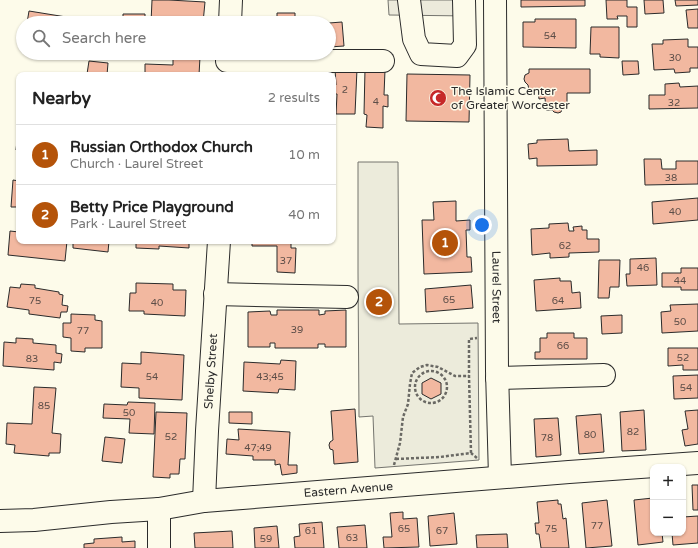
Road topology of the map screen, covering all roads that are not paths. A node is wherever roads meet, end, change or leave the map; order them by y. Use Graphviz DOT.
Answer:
graph roads {
  1 [pos="231,0"];
  2 [pos="409,0"];
  3 [pos="464,0"];
  4 [pos="495,0"];
  5 [pos="230,16"];
  6 [pos="383,61"];
  7 [pos="227,63"];
  8 [pos="218,244"];
  9 [pos="215,294"];
  10 [pos="347,297"];
  11 [pos="604,375"];
  12 [pos="497,378"];
  13 [pos="698,463"];
  14 [pos="500,477"];
  15 [pos="204,501"];
  16 [pos="158,509"];
  17 [pos="0,521"];
  18 [pos="159,548"];
  1 -- 5 [label="street"];
  2 -- 3 [label="street"];
  4 -- 12 [label="street, Laurel Street"];
  6 -- 7 [label="street"];
  8 -- 9 [label="street, Shelby Street"];
  9 -- 10 [label="street"];
  9 -- 15 [label="street, Shelby Street"];
  11 -- 12 [label="street"];
  12 -- 14 [label="street, Laurel Street"];
  13 -- 14 [label="street, Eastern Avenue"];
  14 -- 15 [label="street, Eastern Avenue"];
  15 -- 16 [label="street, Eastern Avenue"];
  16 -- 17 [label="street, Eastern Avenue"];
  16 -- 18 [label="street"];
}
